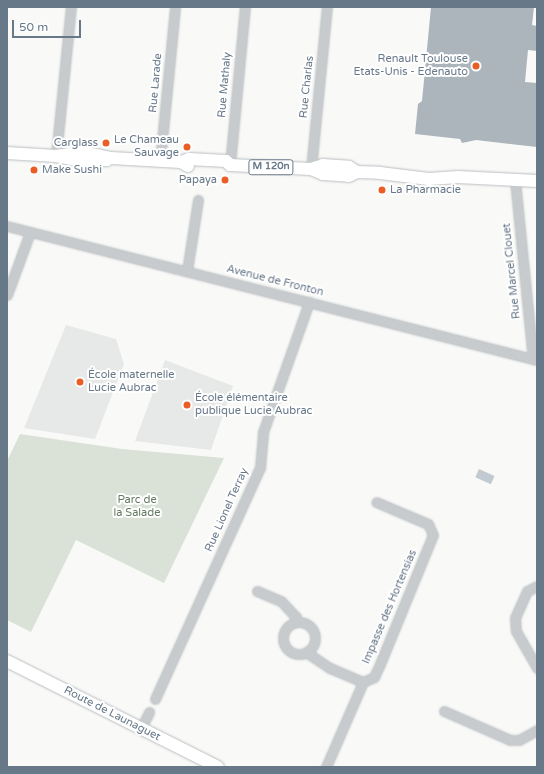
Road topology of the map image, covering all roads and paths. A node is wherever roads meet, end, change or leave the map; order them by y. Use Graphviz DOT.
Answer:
graph roads {
  1 [pos="70,7"];
  2 [pos="175,7"];
  3 [pos="245,7"];
  4 [pos="327,7"];
  5 [pos="7,153"];
  6 [pos="56,156"];
  7 [pos="160,161"];
  8 [pos="230,165"];
  9 [pos="311,169"];
  10 [pos="515,180"];
  11 [pos="537,181"];
  12 [pos="198,200"];
  13 [pos="7,226"];
  14 [pos="30,232"];
  15 [pos="187,271"];
  16 [pos="7,295"];
  17 [pos="309,302"];
  18 [pos="535,359"];
  19 [pos="376,502"];
  20 [pos="537,586"];
  21 [pos="257,591"];
  22 [pos="296,622"];
  23 [pos="306,652"];
  24 [pos="7,661"];
  25 [pos="537,668"];
  26 [pos="363,682"];
  27 [pos="155,699"];
  28 [pos="444,711"];
  29 [pos="149,712"];
  30 [pos="142,728"];
  31 [pos="537,730"];
  32 [pos="218,767"];
  33 [pos="326,767"];
  1 -- 6 [label="street"];
  2 -- 7 [label="street, Rue Larade"];
  3 -- 8 [label="street, Rue Mathaly"];
  4 -- 9 [label="street, Rue Charlas"];
  5 -- 6 [label="main road, M 120n"];
  6 -- 7 [label="main road, M 120n"];
  7 -- 8 [label="main road, M 120n"];
  8 -- 9 [label="main road, M 120n"];
  9 -- 10 [label="main road, M 120n"];
  10 -- 11 [label="main road, M 120n"];
  10 -- 18 [label="street, Rue Marcel Clouet"];
  12 -- 15 [label="street"];
  13 -- 14 [label="street, Avenue de Fronton"];
  14 -- 15 [label="street, Avenue de Fronton"];
  14 -- 16 [label="street"];
  15 -- 17 [label="street, Avenue de Fronton"];
  17 -- 18 [label="street, Avenue de Fronton"];
  17 -- 27 [label="street, Rue Lionel Terray"];
  19 -- 26 [label="street, Impasse des Hortensias"];
  20 -- 25 [label="street"];
  21 -- 22 [label="street"];
  22 -- 23 [label="street"];
  22 -- 23 [label="street"];
  23 -- 26 [label="street"];
  24 -- 30 [label="main road, Route de Launaguet"];
  26 -- 33 [label="street, Impasse des Hortensias"];
  28 -- 31 [label="street"];
  29 -- 30 [label="street"];
  30 -- 32 [label="main road, Route de Launaguet"];
}
